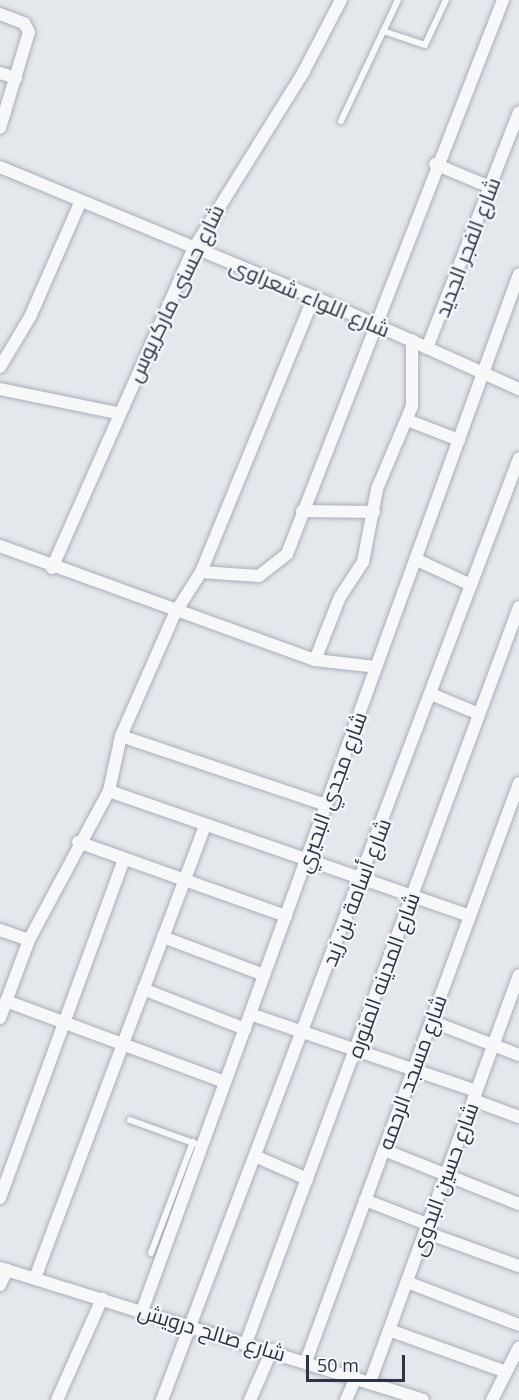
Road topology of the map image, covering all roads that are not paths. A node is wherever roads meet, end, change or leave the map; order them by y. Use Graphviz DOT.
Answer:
graph roads {
  1 [pos="341,0"];
  2 [pos="398,0"];
  3 [pos="446,0"];
  4 [pos="503,0"];
  5 [pos="0,14"];
  6 [pos="383,31"];
  7 [pos="0,73"];
  8 [pos="16,78"];
  9 [pos="519,112"];
  10 [pos="341,121"];
  11 [pos="0,128"];
  12 [pos="435,164"];
  13 [pos="0,167"];
  14 [pos="490,187"];
  15 [pos="81,201"];
  16 [pos="194,248"];
  17 [pos="519,274"];
  18 [pos="314,297"];
  19 [pos="373,323"];
  20 [pos="412,340"];
  21 [pos="427,348"];
  22 [pos="0,367"];
  23 [pos="483,373"];
  24 [pos="0,389"];
  25 [pos="519,389"];
  26 [pos="117,413"];
  27 [pos="407,420"];
  28 [pos="459,440"];
  29 [pos="519,458"];
  30 [pos="302,511"];
  31 [pos="374,512"];
  32 [pos="0,546"];
  33 [pos="415,559"];
  34 [pos="52,567"];
  35 [pos="201,572"];
  36 [pos="471,585"];
  37 [pos="519,607"];
  38 [pos="175,613"];
  39 [pos="315,660"];
  40 [pos="376,667"];
  41 [pos="430,694"];
  42 [pos="479,714"];
  43 [pos="121,736"];
  44 [pos="519,783"];
  45 [pos="109,792"];
  46 [pos="326,805"];
  47 [pos="205,825"];
  48 [pos="78,843"];
  49 [pos="124,859"];
  50 [pos="306,860"];
  51 [pos="361,879"];
  52 [pos="184,880"];
  53 [pos="412,896"];
  54 [pos="286,916"];
  55 [pos="470,916"];
  56 [pos="0,930"];
  57 [pos="163,938"];
  58 [pos="29,940"];
  59 [pos="264,975"];
  60 [pos="519,975"];
  61 [pos="143,989"];
  62 [pos="6,1000"];
  63 [pos="250,1014"];
  64 [pos="0,1018"];
  65 [pos="431,1020"];
  66 [pos="64,1022"];
  67 [pos="245,1029"];
  68 [pos="304,1032"];
  69 [pos="123,1044"];
  70 [pos="493,1045"];
  71 [pos="355,1050"];
  72 [pos="519,1055"];
  73 [pos="413,1069"];
  74 [pos="225,1082"];
  75 [pos="475,1095"];
  76 [pos="519,1118"];
  77 [pos="130,1120"];
  78 [pos="197,1144"];
  79 [pos="384,1150"];
  80 [pos="257,1157"];
  81 [pos="446,1175"];
  82 [pos="307,1179"];
  83 [pos="0,1198"];
  84 [pos="365,1200"];
  85 [pos="519,1204"];
  86 [pos="426,1228"];
  87 [pos="151,1253"];
  88 [pos="519,1266"];
  89 [pos="3,1269"];
  90 [pos="35,1278"];
  91 [pos="407,1282"];
  92 [pos="0,1285"];
  93 [pos="102,1299"];
  94 [pos="142,1311"];
  95 [pos="519,1325"];
  96 [pos="193,1326"];
  97 [pos="389,1330"];
  98 [pos="246,1343"];
  99 [pos="519,1347"];
  100 [pos="272,1350"];
  101 [pos="306,1361"];
  102 [pos="506,1372"];
  103 [pos="356,1378"];
  104 [pos="370,1382"];
  105 [pos="497,1398"];
  106 [pos="57,1400"];
  107 [pos="162,1400"];
  108 [pos="250,1400"];
  109 [pos="346,1400"];
  110 [pos="423,1400"];
  1 -- 16 [label="street, شارع حسنى ماركريوس"];
  2 -- 6 [label="lane"];
  3 -- 6 [label="lane"];
  4 -- 12 [label="street"];
  5 -- 8 [label="street"];
  6 -- 10 [label="lane"];
  7 -- 8 [label="street"];
  8 -- 11 [label="street"];
  9 -- 14 [label="street, شارع الفجر الجديد"];
  12 -- 14 [label="street"];
  12 -- 19 [label="street"];
  13 -- 15 [label="street, شارع اللواء شعراوى"];
  14 -- 21 [label="street, شارع الفجر الجديد"];
  15 -- 16 [label="street, شارع اللواء شعراوى"];
  15 -- 22 [label="street"];
  16 -- 18 [label="street, شارع اللواء شعراوى"];
  16 -- 26 [label="street, شارع حسنى ماركريوس"];
  17 -- 23 [label="street, شارع مجدي البحيري"];
  18 -- 19 [label="street, شارع اللواء شعراوى"];
  18 -- 35 [label="street"];
  19 -- 20 [label="street, شارع اللواء شعراوى"];
  19 -- 30 [label="street"];
  20 -- 21 [label="street, شارع اللواء شعراوى"];
  20 -- 27 [label="street"];
  21 -- 23 [label="street, شارع اللواء شعراوى"];
  23 -- 25 [label="street, شارع اللواء شعراوى"];
  23 -- 28 [label="street, شارع مجدي البحيري"];
  24 -- 26 [label="street"];
  26 -- 34 [label="street, شارع حسنى ماركريوس"];
  27 -- 28 [label="street"];
  27 -- 31 [label="street"];
  28 -- 33 [label="street, شارع مجدي البحيري"];
  29 -- 36 [label="street, شارع أسامة بن زيد"];
  30 -- 31 [label="street"];
  30 -- 35 [label="street"];
  31 -- 39 [label="street"];
  32 -- 34 [label="street"];
  33 -- 36 [label="street"];
  33 -- 40 [label="street, شارع مجدي البحيري"];
  34 -- 38 [label="street"];
  35 -- 38 [label="street"];
  36 -- 41 [label="street, شارع أسامة بن زيد"];
  37 -- 42 [label="street, شارع المدينه المنوره"];
  38 -- 39 [label="street"];
  38 -- 43 [label="street"];
  39 -- 40 [label="street"];
  40 -- 46 [label="street, شارع مجدي البحيري"];
  41 -- 42 [label="street"];
  41 -- 51 [label="street, شارع أسامة بن زيد"];
  42 -- 53 [label="street, شارع المدينه المنوره"];
  43 -- 45 [label="street"];
  43 -- 46 [label="street"];
  44 -- 55 [label="street, شارع مسجد الرحمه"];
  45 -- 47 [label="street"];
  45 -- 48 [label="street"];
  46 -- 50 [label="street, شارع مجدي البحيري"];
  47 -- 50 [label="street"];
  47 -- 52 [label="street"];
  48 -- 49 [label="street"];
  48 -- 58 [label="street"];
  49 -- 52 [label="street"];
  49 -- 66 [label="street"];
  50 -- 51 [label="street"];
  50 -- 54 [label="street, شارع مجدي البحيري"];
  51 -- 53 [label="street"];
  51 -- 68 [label="street, شارع أسامة بن زيد"];
  52 -- 54 [label="street"];
  52 -- 57 [label="street"];
  53 -- 55 [label="street"];
  53 -- 71 [label="street, شارع المدينه المنوره"];
  54 -- 59 [label="street, شارع مجدي البحيري"];
  55 -- 65 [label="street, شارع مسجد الرحمه"];
  56 -- 58 [label="street"];
  57 -- 59 [label="street"];
  57 -- 61 [label="street"];
  58 -- 62 [label="street"];
  59 -- 63 [label="street, شارع مجدي البحيري"];
  60 -- 70 [label="street, شارع حسين البدوى"];
  61 -- 67 [label="street"];
  61 -- 69 [label="street"];
  62 -- 64 [label="street"];
  62 -- 66 [label="street"];
  63 -- 67 [label="street, شارع مجدي البحيري"];
  63 -- 68 [label="street"];
  65 -- 70 [label="street"];
  65 -- 73 [label="street, شارع مسجد الرحمه"];
  66 -- 69 [label="street"];
  66 -- 83 [label="street"];
  67 -- 74 [label="street, شارع مجدي البحيري"];
  68 -- 71 [label="street"];
  68 -- 80 [label="street, شارع أسامة بن زيد"];
  69 -- 74 [label="street"];
  69 -- 90 [label="street"];
  70 -- 72 [label="street"];
  70 -- 75 [label="street, شارع حسين البدوى"];
  71 -- 73 [label="street"];
  71 -- 82 [label="street, شارع المدينه المنوره"];
  73 -- 75 [label="street"];
  73 -- 79 [label="street, شارع مسجد الرحمه"];
  74 -- 78 [label="street, شارع مجدي البحيري"];
  75 -- 76 [label="street"];
  75 -- 81 [label="street, شارع حسين البدوى"];
  77 -- 78 [label="lane"];
  78 -- 87 [label="lane"];
  78 -- 94 [label="street, شارع مجدي البحيري"];
  79 -- 81 [label="street"];
  79 -- 84 [label="street, شارع مسجد الرحمه"];
  80 -- 82 [label="street"];
  80 -- 96 [label="street, شارع أسامة بن زيد"];
  81 -- 85 [label="street"];
  81 -- 86 [label="street, شارع حسين البدوى"];
  82 -- 98 [label="street, شارع المدينه المنوره"];
  84 -- 86 [label="street"];
  84 -- 101 [label="street, شارع مسجد الرحمه"];
  86 -- 88 [label="street"];
  86 -- 91 [label="street, شارع حسين البدوى"];
  89 -- 90 [label="street, شارع صالح درويش"];
  89 -- 92 [label="street"];
  90 -- 93 [label="street, شارع صالح درويش"];
  91 -- 95 [label="street"];
  91 -- 97 [label="street, شارع حسين البدوى"];
  93 -- 94 [label="street, شارع صالح درويش"];
  93 -- 106 [label="street"];
  94 -- 96 [label="street, شارع صالح درويش"];
  96 -- 98 [label="street, شارع صالح درويش"];
  96 -- 107 [label="street, شارع أسامة بن زيد"];
  97 -- 102 [label="street"];
  97 -- 104 [label="street, شارع حسين البدوى"];
  98 -- 100 [label="street, شارع صالح درويش"];
  99 -- 102 [label="street"];
  100 -- 101 [label="street, شارع صالح درويش"];
  100 -- 108 [label="street"];
  101 -- 103 [label="street, شارع صالح درويش"];
  102 -- 105 [label="street"];
  103 -- 104 [label="street, شارع صالح درويش"];
  103 -- 109 [label="street"];
  104 -- 110 [label="street, شارع صالح درويش"];
}
